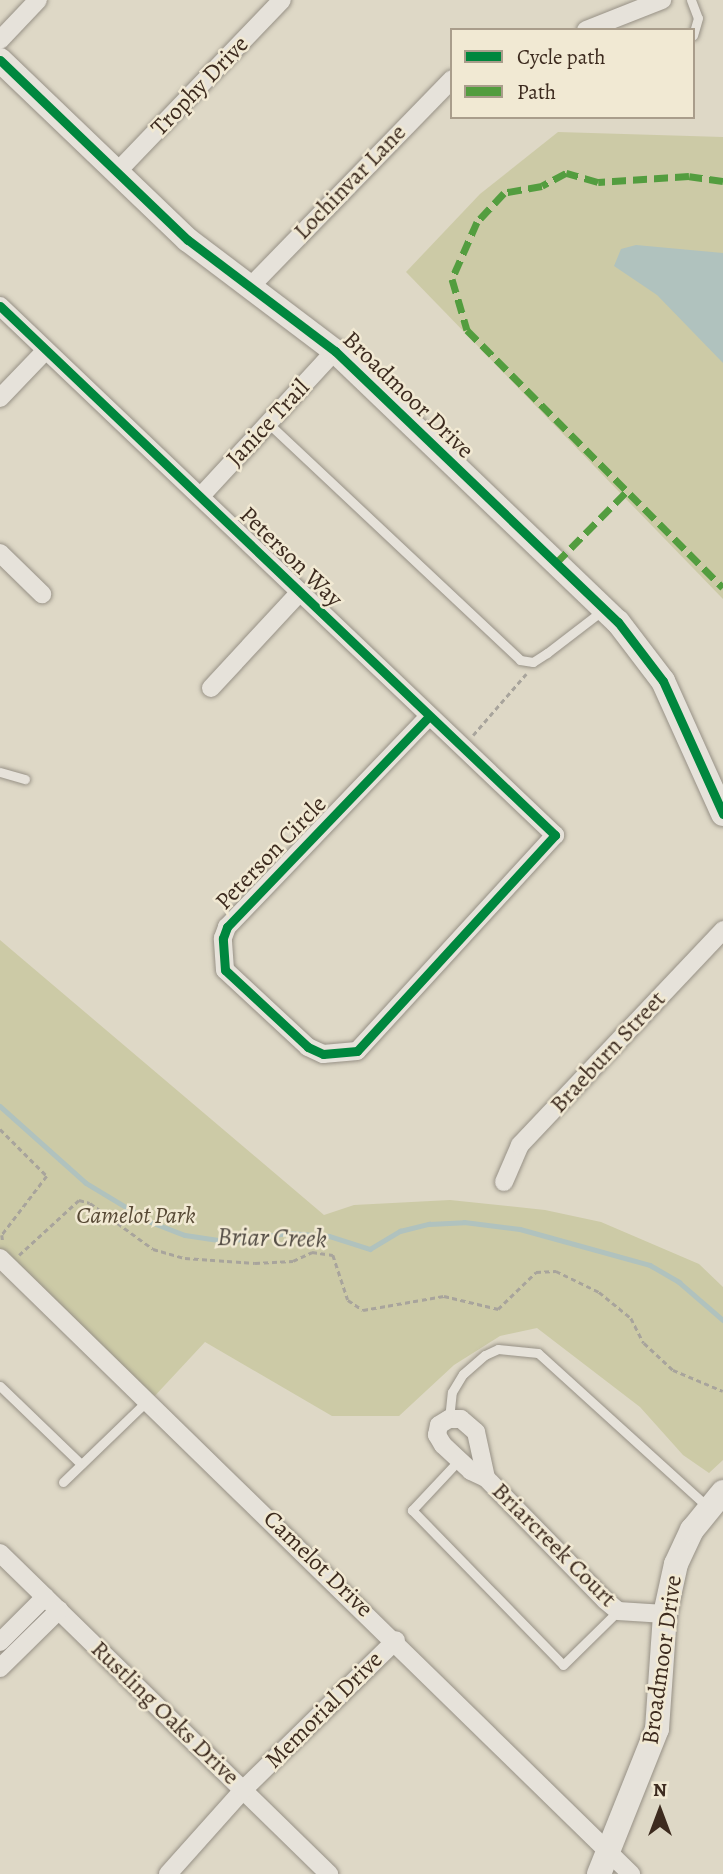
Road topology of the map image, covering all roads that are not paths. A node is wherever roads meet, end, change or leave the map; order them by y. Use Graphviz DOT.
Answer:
graph roads {
  1 [pos="38,0"];
  2 [pos="282,0"];
  3 [pos="662,0"];
  4 [pos="691,0"];
  5 [pos="619,25"];
  6 [pos="599,28"];
  7 [pos="695,28"];
  8 [pos="0,40"];
  9 [pos="0,60"];
  10 [pos="450,81"];
  11 [pos="117,172"];
  12 [pos="250,287"];
  13 [pos="0,306"];
  14 [pos="46,350"];
  15 [pos="335,351"];
  16 [pos="0,398"];
  17 [pos="268,423"];
  18 [pos="201,496"];
  19 [pos="0,553"];
  20 [pos="299,593"];
  21 [pos="42,594"];
  22 [pos="604,609"];
  23 [pos="211,688"];
  24 [pos="429,716"];
  25 [pos="0,772"];
  26 [pos="25,779"];
  27 [pos="723,814"];
  28 [pos="555,835"];
  29 [pos="723,930"];
  30 [pos="504,1182"];
  31 [pos="7,1253"];
  32 [pos="0,1387"];
  33 [pos="148,1400"];
  34 [pos="449,1419"];
  35 [pos="458,1460"];
  36 [pos="81,1464"];
  37 [pos="486,1478"];
  38 [pos="63,1482"];
  39 [pos="715,1500"];
  40 [pos="0,1553"];
  41 [pos="45,1597"];
  42 [pos="59,1610"];
  43 [pos="618,1611"];
  44 [pos="665,1614"];
  45 [pos="396,1640"];
  46 [pos="0,1642"];
  47 [pos="0,1668"];
  48 [pos="243,1790"];
  49 [pos="609,1851"];
  50 [pos="168,1874"];
  51 [pos="330,1874"];
  52 [pos="598,1874"];
  53 [pos="631,1874"];
  1 -- 8 [label="street"];
  2 -- 11 [label="street, Trophy Drive"];
  3 -- 5 [label="street"];
  4 -- 7 [label="lane"];
  5 -- 6 [label="street"];
  9 -- 11 [label="street, Broadmoor Drive"];
  10 -- 12 [label="street, Lochinvar Lane"];
  11 -- 12 [label="street, Broadmoor Drive"];
  12 -- 15 [label="street, Broadmoor Drive"];
  13 -- 14 [label="street, Peterson Way"];
  14 -- 16 [label="street"];
  14 -- 18 [label="street, Peterson Way"];
  15 -- 17 [label="street, Janice Trail"];
  15 -- 22 [label="street, Broadmoor Drive"];
  17 -- 18 [label="street, Janice Trail"];
  17 -- 22 [label="lane"];
  18 -- 20 [label="street, Peterson Way"];
  19 -- 21 [label="street"];
  20 -- 23 [label="street"];
  20 -- 24 [label="street, Peterson Way"];
  22 -- 27 [label="street, Broadmoor Drive"];
  24 -- 28 [label="street, Peterson Way"];
  24 -- 28 [label="street, Peterson Circle"];
  25 -- 26 [label="lane"];
  29 -- 30 [label="street, Braeburn Street"];
  31 -- 33 [label="street, Camelot Drive"];
  32 -- 36 [label="lane"];
  33 -- 36 [label="lane"];
  33 -- 45 [label="street, Camelot Drive"];
  34 -- 35 [label="street, Briarcreek Court"];
  34 -- 37 [label="street, Briarcreek Court"];
  34 -- 39 [label="lane"];
  35 -- 37 [label="street, Briarcreek Court"];
  35 -- 43 [label="lane"];
  36 -- 38 [label="lane"];
  37 -- 43 [label="street, Briarcreek Court"];
  39 -- 44 [label="street, Broadmoor Drive"];
  40 -- 41 [label="street, Rustling Oaks Drive"];
  41 -- 42 [label="street, Rustling Oaks Drive"];
  41 -- 46 [label="street"];
  42 -- 47 [label="street"];
  42 -- 48 [label="street, Rustling Oaks Drive"];
  43 -- 44 [label="street, Briarcreek Court"];
  44 -- 49 [label="street, Broadmoor Drive"];
  45 -- 48 [label="street, Memorial Drive"];
  45 -- 49 [label="street, Camelot Drive"];
  48 -- 50 [label="street, Memorial Drive"];
  48 -- 51 [label="street, Rustling Oaks Drive"];
  49 -- 52 [label="street, Broadmoor Drive"];
  49 -- 53 [label="street, Camelot Drive"];
}
